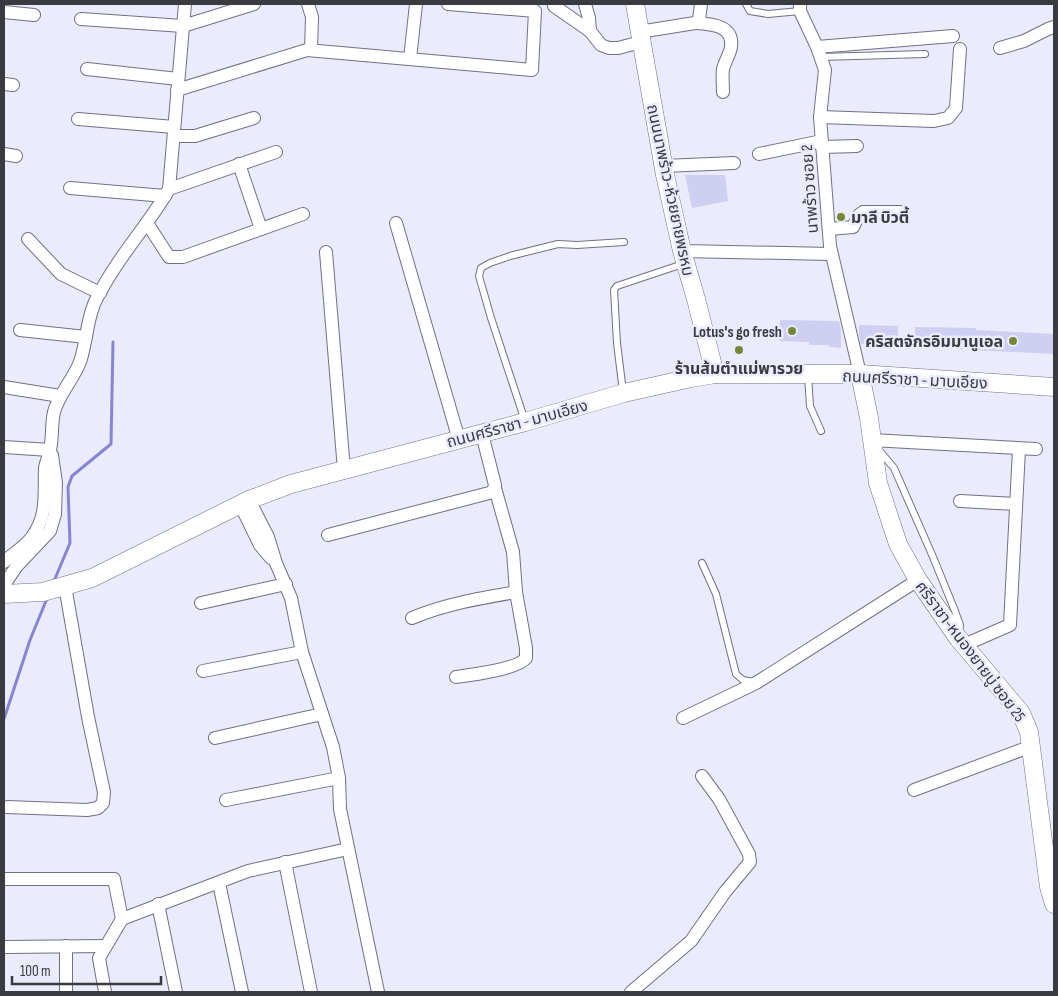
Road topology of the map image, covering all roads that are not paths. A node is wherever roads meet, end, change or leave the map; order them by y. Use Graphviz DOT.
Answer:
graph roads {
  1 [pos="185,4"];
  2 [pos="254,4"];
  3 [pos="308,4"];
  4 [pos="416,4"];
  5 [pos="448,4"];
  6 [pos="585,4"];
  7 [pos="635,4"];
  8 [pos="701,4"];
  9 [pos="746,4"];
  10 [pos="554,6"];
  11 [pos="800,7"];
  12 [pos="4,12"];
  13 [pos="34,16"];
  14 [pos="81,19"];
  15 [pos="695,23"];
  16 [pos="183,26"];
  17 [pos="1054,27"];
  18 [pos="590,31"];
  19 [pos="953,36"];
  20 [pos="640,37"];
  21 [pos="1000,48"];
  22 [pos="960,49"];
  23 [pos="311,50"];
  24 [pos="819,52"];
  25 [pos="924,54"];
  26 [pos="410,59"];
  27 [pos="87,69"];
  28 [pos="178,84"];
  29 [pos="723,92"];
  30 [pos="820,117"];
  31 [pos="254,118"];
  32 [pos="78,120"];
  33 [pos="174,131"];
  34 [pos="822,144"];
  35 [pos="857,146"];
  36 [pos="276,152"];
  37 [pos="758,154"];
  38 [pos="734,162"];
  39 [pos="239,164"];
  40 [pos="664,166"];
  41 [pos="70,188"];
  42 [pos="167,193"];
  43 [pos="900,212"];
  44 [pos="303,214"];
  45 [pos="147,223"];
  46 [pos="396,224"];
  47 [pos="261,229"];
  48 [pos="829,229"];
  49 [pos="28,239"];
  50 [pos="624,242"];
  51 [pos="326,252"];
  52 [pos="831,254"];
  53 [pos="684,257"];
  54 [pos="100,293"];
  55 [pos="20,330"];
  56 [pos="86,336"];
  57 [pos="715,374"];
  58 [pos="808,374"];
  59 [pos="860,374"];
  60 [pos="4,387"];
  61 [pos="1054,387"];
  62 [pos="624,393"];
  63 [pos="60,396"];
  64 [pos="525,422"];
  65 [pos="821,431"];
  66 [pos="482,434"];
  67 [pos="459,440"];
  68 [pos="871,440"];
  69 [pos="4,447"];
  70 [pos="1019,449"];
  71 [pos="1036,449"];
  72 [pos="50,450"];
  73 [pos="344,470"];
  74 [pos="495,488"];
  75 [pos="960,501"];
  76 [pos="245,502"];
  77 [pos="1016,504"];
  78 [pos="328,535"];
  79 [pos="4,562"];
  80 [pos="702,563"];
  81 [pos="918,580"];
  82 [pos="286,584"];
  83 [pos="4,585"];
  84 [pos="65,586"];
  85 [pos="516,592"];
  86 [pos="4,594"];
  87 [pos="201,603"];
  88 [pos="412,618"];
  89 [pos="961,642"];
  90 [pos="302,652"];
  91 [pos="203,671"];
  92 [pos="456,677"];
  93 [pos="756,683"];
  94 [pos="322,714"];
  95 [pos="682,718"];
  96 [pos="215,738"];
  97 [pos="1032,746"];
  98 [pos="702,776"];
  99 [pos="339,778"];
  100 [pos="914,790"];
  101 [pos="226,800"];
  102 [pos="7,807"];
  103 [pos="348,849"];
  104 [pos="286,862"];
  105 [pos="4,879"];
  106 [pos="219,883"];
  107 [pos="158,904"];
  108 [pos="1054,904"];
  109 [pos="122,919"];
  110 [pos="66,946"];
  111 [pos="104,946"];
  112 [pos="4,947"];
  113 [pos="66,992"];
  114 [pos="105,992"];
  115 [pos="176,992"];
  116 [pos="242,992"];
  117 [pos="311,992"];
  118 [pos="378,992"];
  119 [pos="631,992"];
  1 -- 16 [label="street"];
  2 -- 16 [label="street"];
  3 -- 23 [label="street"];
  4 -- 26 [label="street"];
  5 -- 26 [label="street"];
  6 -- 18 [label="street"];
  7 -- 20 [label="main road, ถนนนาพร้าว-ห้วยยายพรหม"];
  8 -- 15 [label="street"];
  9 -- 11 [label="lane"];
  10 -- 18 [label="street"];
  11 -- 24 [label="street, นาพร้าว ซอย 2"];
  12 -- 13 [label="street"];
  14 -- 16 [label="street"];
  15 -- 20 [label="street"];
  15 -- 29 [label="street"];
  16 -- 28 [label="street"];
  17 -- 21 [label="street"];
  18 -- 20 [label="street"];
  19 -- 24 [label="street"];
  20 -- 40 [label="main road, ถนนนาพร้าว-ห้วยยายพรหม"];
  22 -- 30 [label="street"];
  23 -- 26 [label="street"];
  23 -- 28 [label="street"];
  24 -- 25 [label="lane"];
  24 -- 30 [label="street, นาพร้าว ซอย 2"];
  27 -- 28 [label="street"];
  28 -- 33 [label="street"];
  30 -- 34 [label="street, นาพร้าว ซอย 2"];
  31 -- 33 [label="street"];
  32 -- 33 [label="street"];
  33 -- 42 [label="street"];
  34 -- 35 [label="street"];
  34 -- 37 [label="street"];
  34 -- 48 [label="street, นาพร้าว ซอย 2"];
  36 -- 39 [label="street"];
  38 -- 40 [label="street"];
  39 -- 42 [label="street"];
  39 -- 47 [label="street"];
  40 -- 53 [label="main road, ถนนนาพร้าว-ห้วยยายพรหม"];
  41 -- 42 [label="street"];
  42 -- 45 [label="street"];
  43 -- 48 [label="street"];
  44 -- 47 [label="street"];
  45 -- 47 [label="street"];
  45 -- 54 [label="street"];
  46 -- 67 [label="street"];
  48 -- 52 [label="street, นาพร้าว ซอย 2"];
  49 -- 54 [label="street"];
  50 -- 64 [label="lane"];
  51 -- 73 [label="street"];
  52 -- 53 [label="street"];
  52 -- 59 [label="street, นาพร้าว ซอย 2"];
  53 -- 57 [label="main road, ถนนนาพร้าว-ห้วยยายพรหม"];
  53 -- 62 [label="lane"];
  54 -- 56 [label="street"];
  55 -- 56 [label="street"];
  56 -- 63 [label="street"];
  57 -- 58 [label="main road, ถนนศรีราชา - มาบเอียง"];
  57 -- 62 [label="main road, ถนนศรีราชา - มาบเอียง"];
  58 -- 59 [label="main road, ถนนศรีราชา - มาบเอียง"];
  58 -- 65 [label="lane"];
  59 -- 61 [label="main road, ถนนศรีราชา - มาบเอียง"];
  59 -- 68 [label="main road, ศรีราชา-หนองยายบู่ ซอย 25"];
  60 -- 63 [label="street"];
  62 -- 64 [label="main road, ถนนศรีราชา - มาบเอียง"];
  63 -- 72 [label="street"];
  64 -- 66 [label="main road, ถนนศรีราชา - มาบเอียง"];
  66 -- 67 [label="main road, ถนนศรีราชา - มาบเอียง"];
  66 -- 74 [label="street"];
  67 -- 73 [label="main road, ถนนศรีราชา - มาบเอียง"];
  68 -- 70 [label="street"];
  68 -- 81 [label="main road, ศรีราชา-หนองยายบู่ ซอย 25"];
  68 -- 89 [label="lane"];
  69 -- 72 [label="street"];
  70 -- 71 [label="street"];
  70 -- 77 [label="street"];
  72 -- 79 [label="street"];
  72 -- 83 [label="street"];
  73 -- 76 [label="main road, ถนนศรีราชา - มาบเอียง"];
  74 -- 78 [label="street"];
  74 -- 85 [label="street"];
  75 -- 77 [label="street"];
  76 -- 82 [label="street"];
  76 -- 84 [label="main road, ถนนศรีราชา - มาบเอียง"];
  77 -- 89 [label="street"];
  80 -- 93 [label="lane"];
  81 -- 89 [label="main road, ศรีราชา-หนองยายบู่ ซอย 25"];
  81 -- 93 [label="street"];
  82 -- 87 [label="street"];
  82 -- 90 [label="street"];
  84 -- 86 [label="main road, ถนนศรีราชา - มาบเอียง"];
  84 -- 102 [label="street"];
  85 -- 88 [label="street"];
  85 -- 92 [label="street"];
  89 -- 97 [label="main road, ศรีราชา-หนองยายบู่ ซอย 25"];
  90 -- 91 [label="street"];
  90 -- 94 [label="street"];
  93 -- 95 [label="street"];
  94 -- 96 [label="street"];
  94 -- 99 [label="street"];
  97 -- 100 [label="street"];
  97 -- 108 [label="main road, ศรีราชา-หนองยายบู่ ซอย 25"];
  98 -- 119 [label="street"];
  99 -- 101 [label="street"];
  99 -- 103 [label="street"];
  103 -- 104 [label="street"];
  103 -- 118 [label="street"];
  104 -- 106 [label="street"];
  104 -- 117 [label="street"];
  105 -- 109 [label="street"];
  106 -- 107 [label="street"];
  106 -- 116 [label="street"];
  107 -- 109 [label="street"];
  107 -- 115 [label="street"];
  109 -- 111 [label="street"];
  110 -- 111 [label="street"];
  110 -- 112 [label="street"];
  110 -- 113 [label="street"];
  111 -- 114 [label="street"];
}
